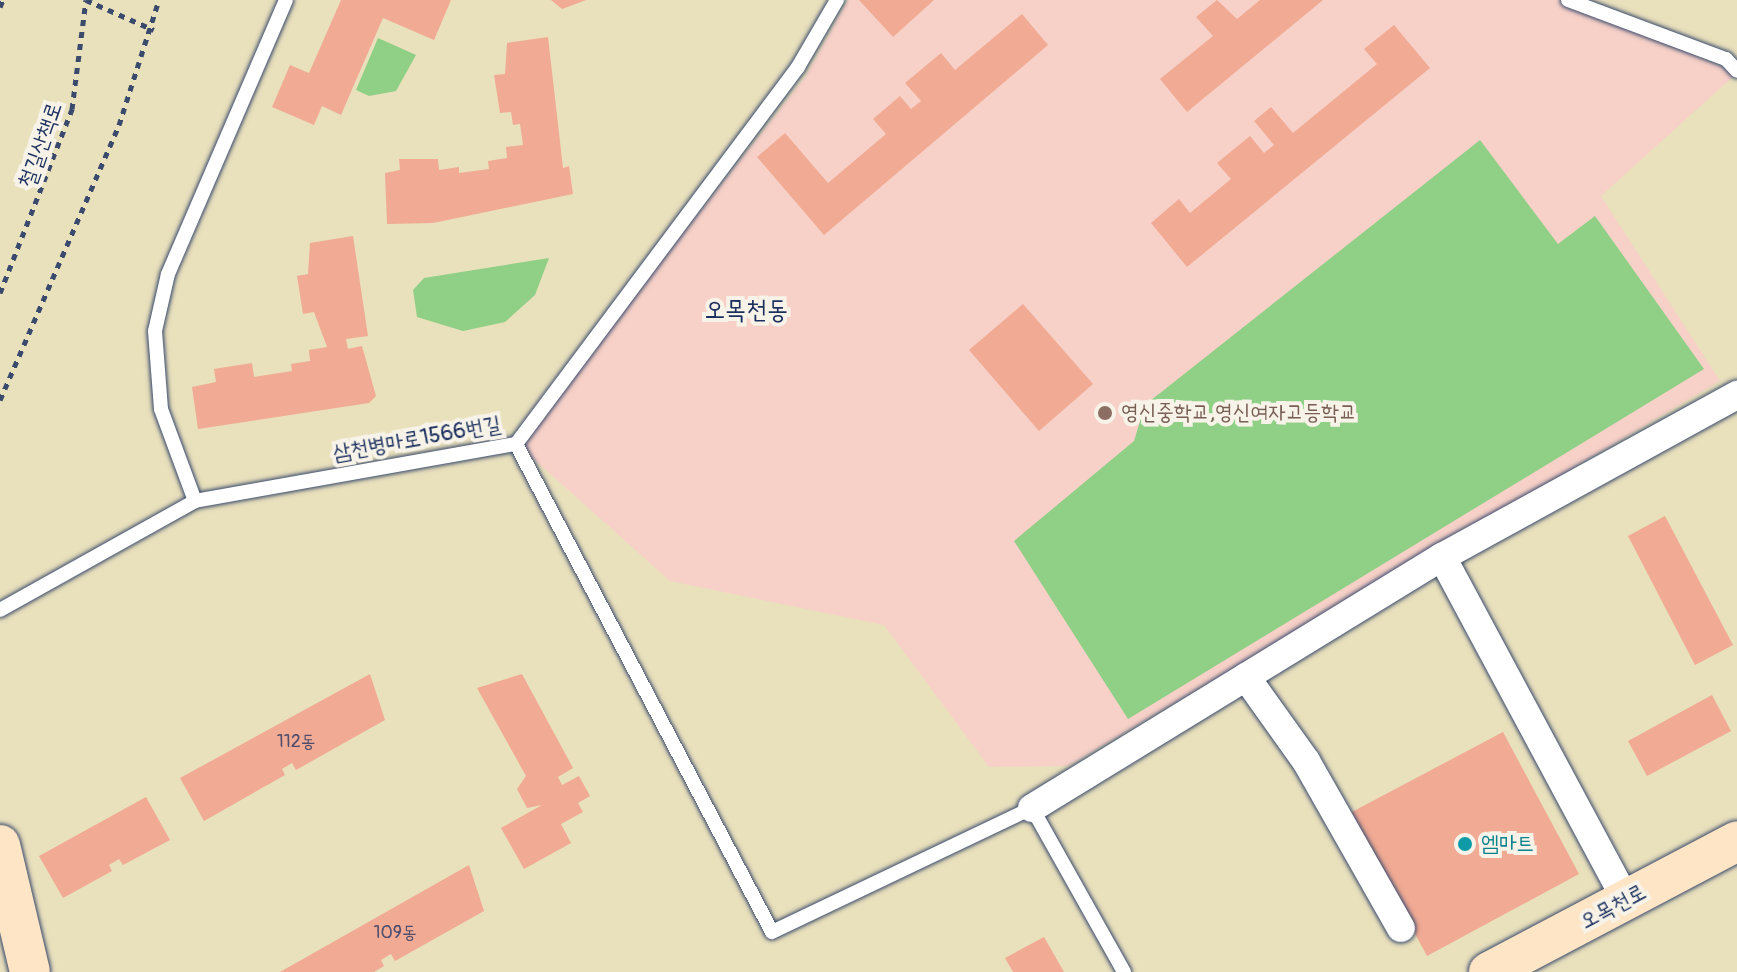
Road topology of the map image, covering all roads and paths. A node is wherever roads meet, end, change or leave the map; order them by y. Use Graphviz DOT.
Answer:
graph roads {
  1 [pos="3,0"];
  2 [pos="86,0"];
  3 [pos="159,0"];
  4 [pos="286,0"];
  5 [pos="837,0"];
  6 [pos="1568,0"];
  7 [pos="0,7"];
  8 [pos="154,31"];
  9 [pos="1737,71"];
  10 [pos="0,293"];
  11 [pos="1737,395"];
  12 [pos="0,400"];
  13 [pos="516,444"];
  14 [pos="195,501"];
  15 [pos="1442,557"];
  16 [pos="0,610"];
  17 [pos="1246,677"];
  18 [pos="1032,808"];
  19 [pos="1737,841"];
  20 [pos="0,845"];
  21 [pos="1626,900"];
  22 [pos="0,923"];
  23 [pos="1401,928"];
  24 [pos="12,972"];
  25 [pos="30,972"];
  26 [pos="1124,972"];
  27 [pos="1489,972"];
  1 -- 7 [label="path"];
  2 -- 8 [label="path"];
  2 -- 10 [label="path, 철길산책로"];
  3 -- 8 [label="path"];
  4 -- 14 [label="lane"];
  5 -- 13 [label="lane, 삼천병마로1566번길"];
  6 -- 9 [label="lane"];
  8 -- 12 [label="path"];
  11 -- 15 [label="street"];
  13 -- 14 [label="lane, 삼천병마로1566번길"];
  13 -- 18 [label="lane"];
  14 -- 16 [label="lane, 삼천병마로1566번길"];
  15 -- 17 [label="street"];
  15 -- 21 [label="street"];
  17 -- 18 [label="street"];
  17 -- 23 [label="street"];
  18 -- 26 [label="lane"];
  19 -- 21 [label="street, 오목천로"];
  20 -- 25 [label="street"];
  21 -- 27 [label="street, 오목천로"];
  22 -- 24 [label="street"];
}
